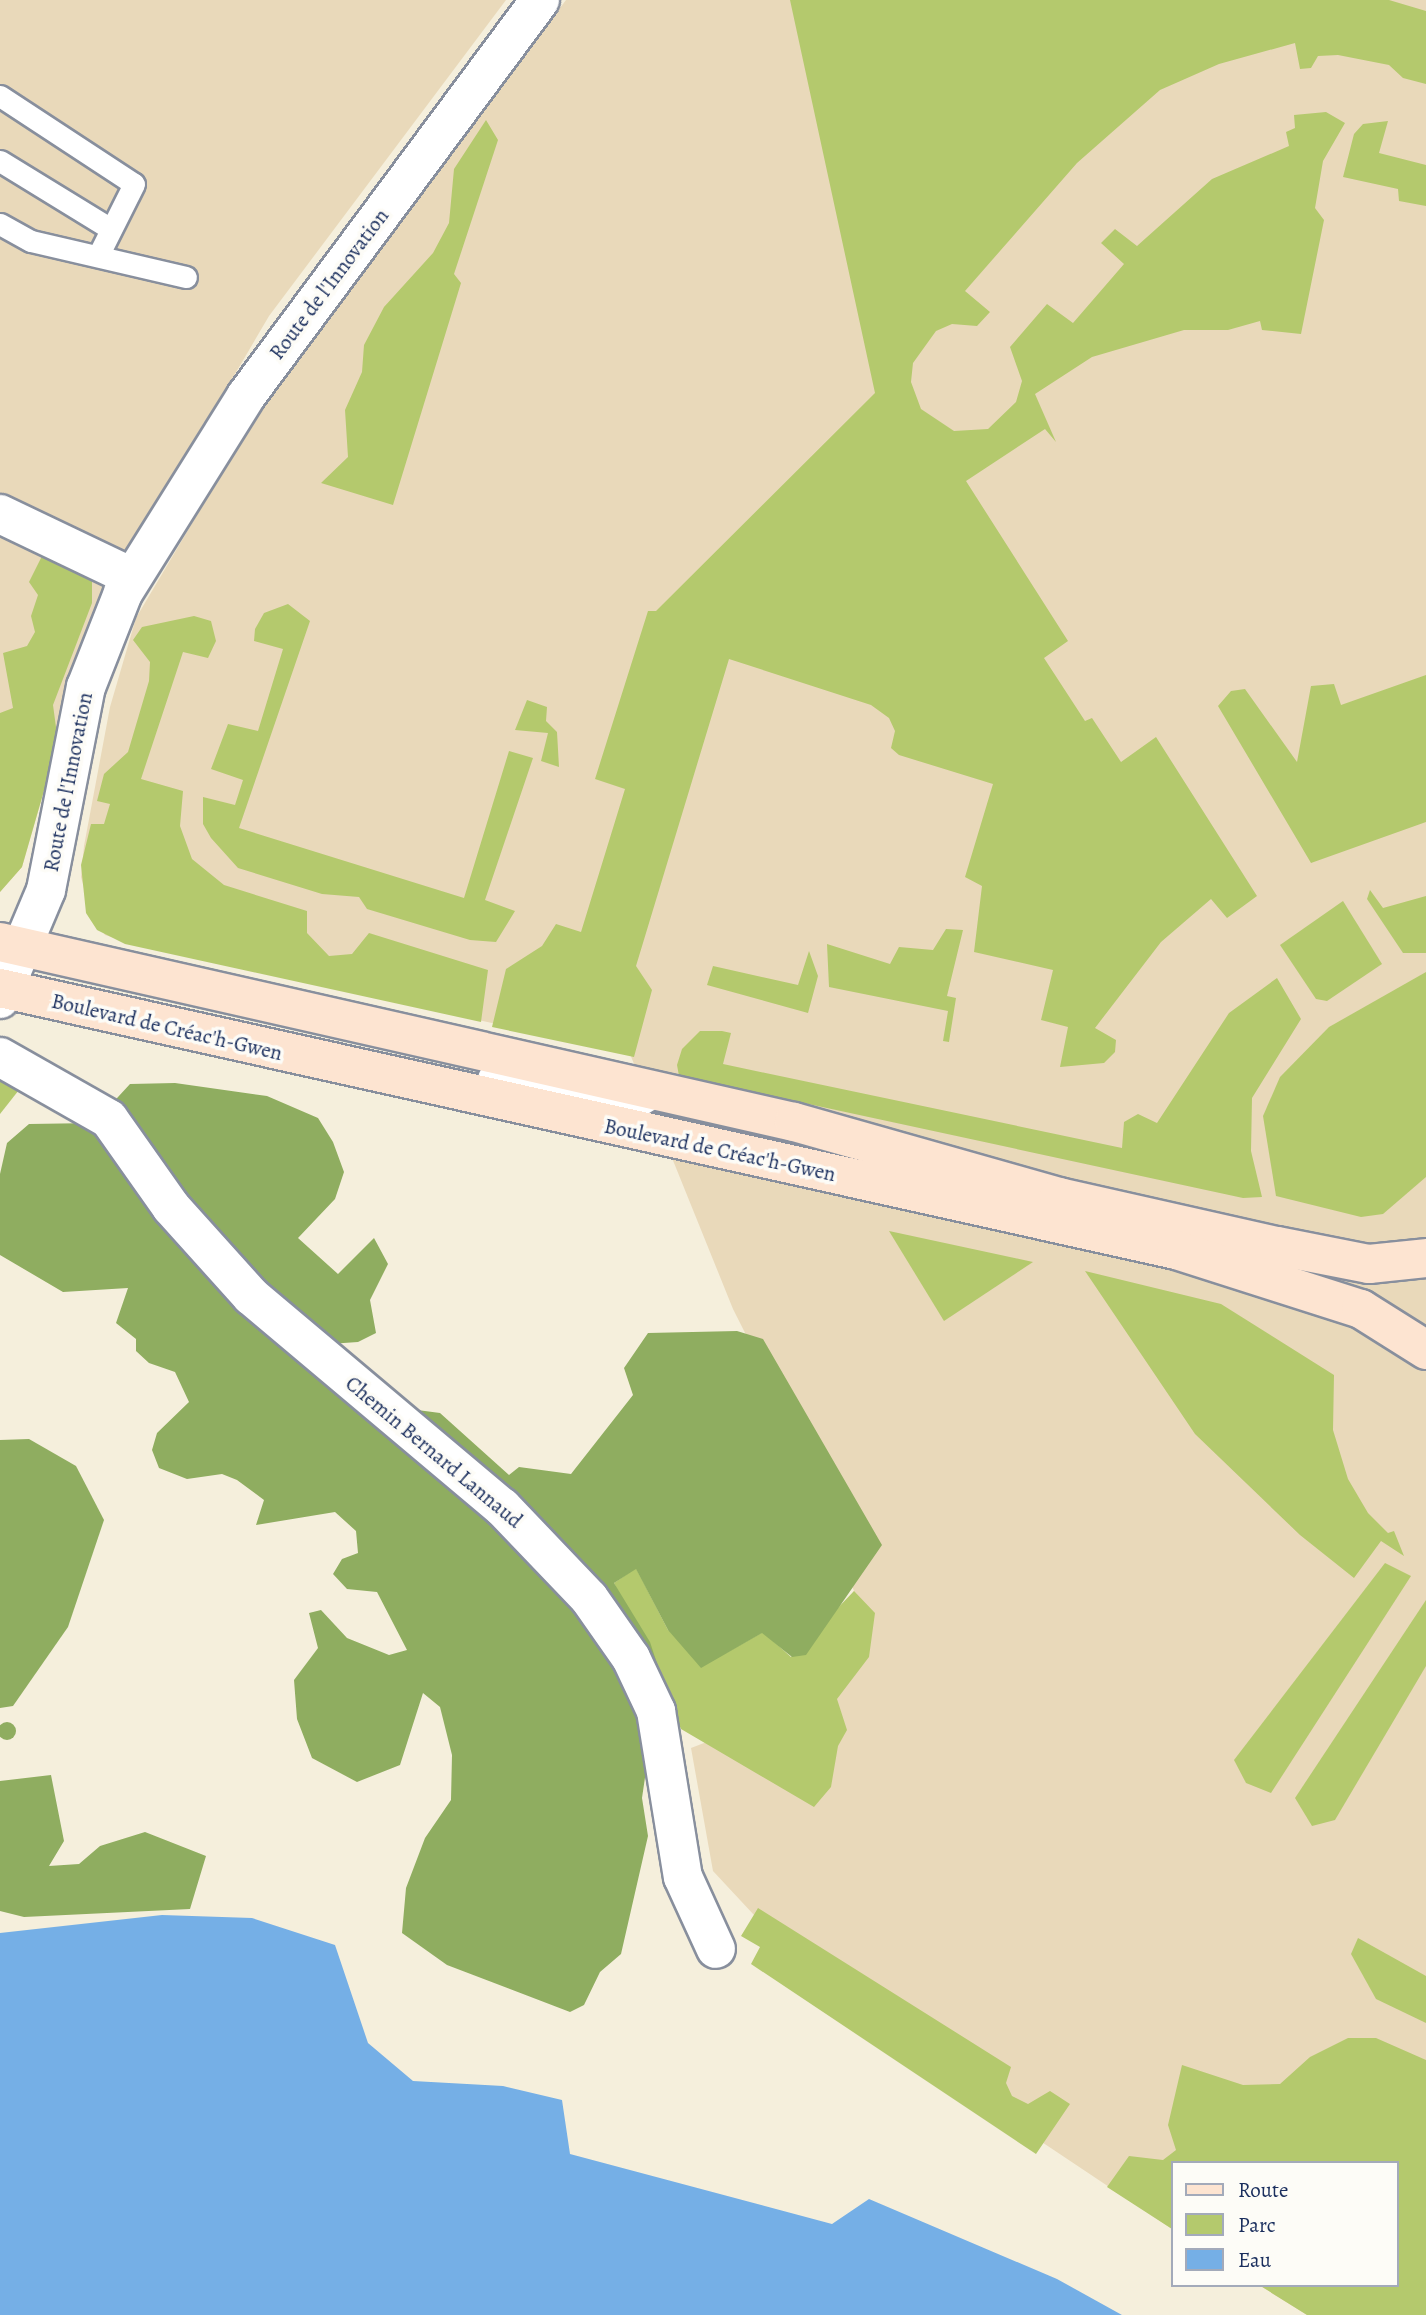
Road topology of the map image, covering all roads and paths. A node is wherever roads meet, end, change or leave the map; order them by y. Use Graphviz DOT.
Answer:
graph roads {
  1 [pos="540,0"];
  2 [pos="0,96"];
  3 [pos="0,161"];
  4 [pos="0,224"];
  5 [pos="111,229"];
  6 [pos="98,256"];
  7 [pos="186,277"];
  8 [pos="0,514"];
  9 [pos="132,577"];
  10 [pos="12,946"];
  11 [pos="1,992"];
  12 [pos="0,1057"];
  13 [pos="328,1064"];
  14 [pos="649,1091"];
  15 [pos="1426,1258"];
  16 [pos="1426,1350"];
  17 [pos="716,1949"];
  1 -- 9 [label="street, Route de l'Innovation"];
  2 -- 5 [label="lane"];
  3 -- 5 [label="lane"];
  4 -- 6 [label="lane"];
  5 -- 6 [label="lane"];
  6 -- 7 [label="lane"];
  8 -- 9 [label="street"];
  9 -- 10 [label="street, Route de l'Innovation"];
  10 -- 11 [label="street"];
  10 -- 14 [label="street, Boulevard de Créac'h-Gwen"];
  11 -- 13 [label="street, Boulevard de Créac'h-Gwen"];
  12 -- 17 [label="street, Chemin Bernard Lannaud"];
  13 -- 14 [label="street"];
  13 -- 16 [label="street, Boulevard de Créac'h-Gwen"];
  14 -- 15 [label="street, Boulevard de Créac'h-Gwen"];
}
